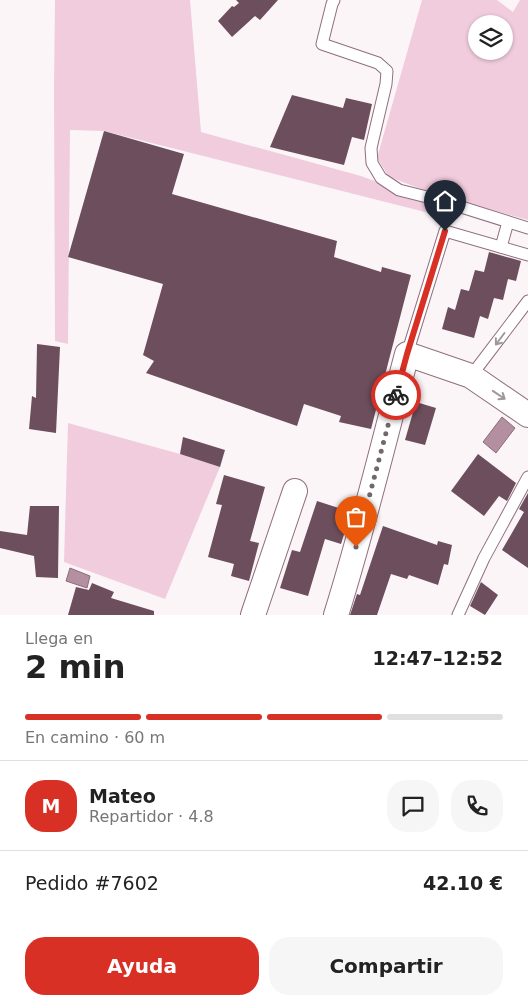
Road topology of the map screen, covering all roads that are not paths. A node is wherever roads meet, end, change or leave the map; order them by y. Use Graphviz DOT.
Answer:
graph roads {
  1 [pos="334,0"];
  2 [pos="508,222"];
  3 [pos="528,228"];
  4 [pos="501,248"];
  5 [pos="528,255"];
  6 [pos="528,302"];
  7 [pos="407,354"];
  8 [pos="471,376"];
  9 [pos="528,415"];
  10 [pos="528,477"];
  11 [pos="295,491"];
  12 [pos="253,615"];
  13 [pos="336,615"];
  14 [pos="458,615"];
  1 -- 2 [label="lane"];
  2 -- 3 [label="lane"];
  2 -- 4 [label="lane"];
  4 -- 5 [label="lane"];
  4 -- 7 [label="lane"];
  6 -- 8 [label="lane, one-way"];
  7 -- 8 [label="street"];
  7 -- 13 [label="street"];
  8 -- 9 [label="street, one-way"];
  10 -- 14 [label="lane"];
  11 -- 12 [label="street"];
}
